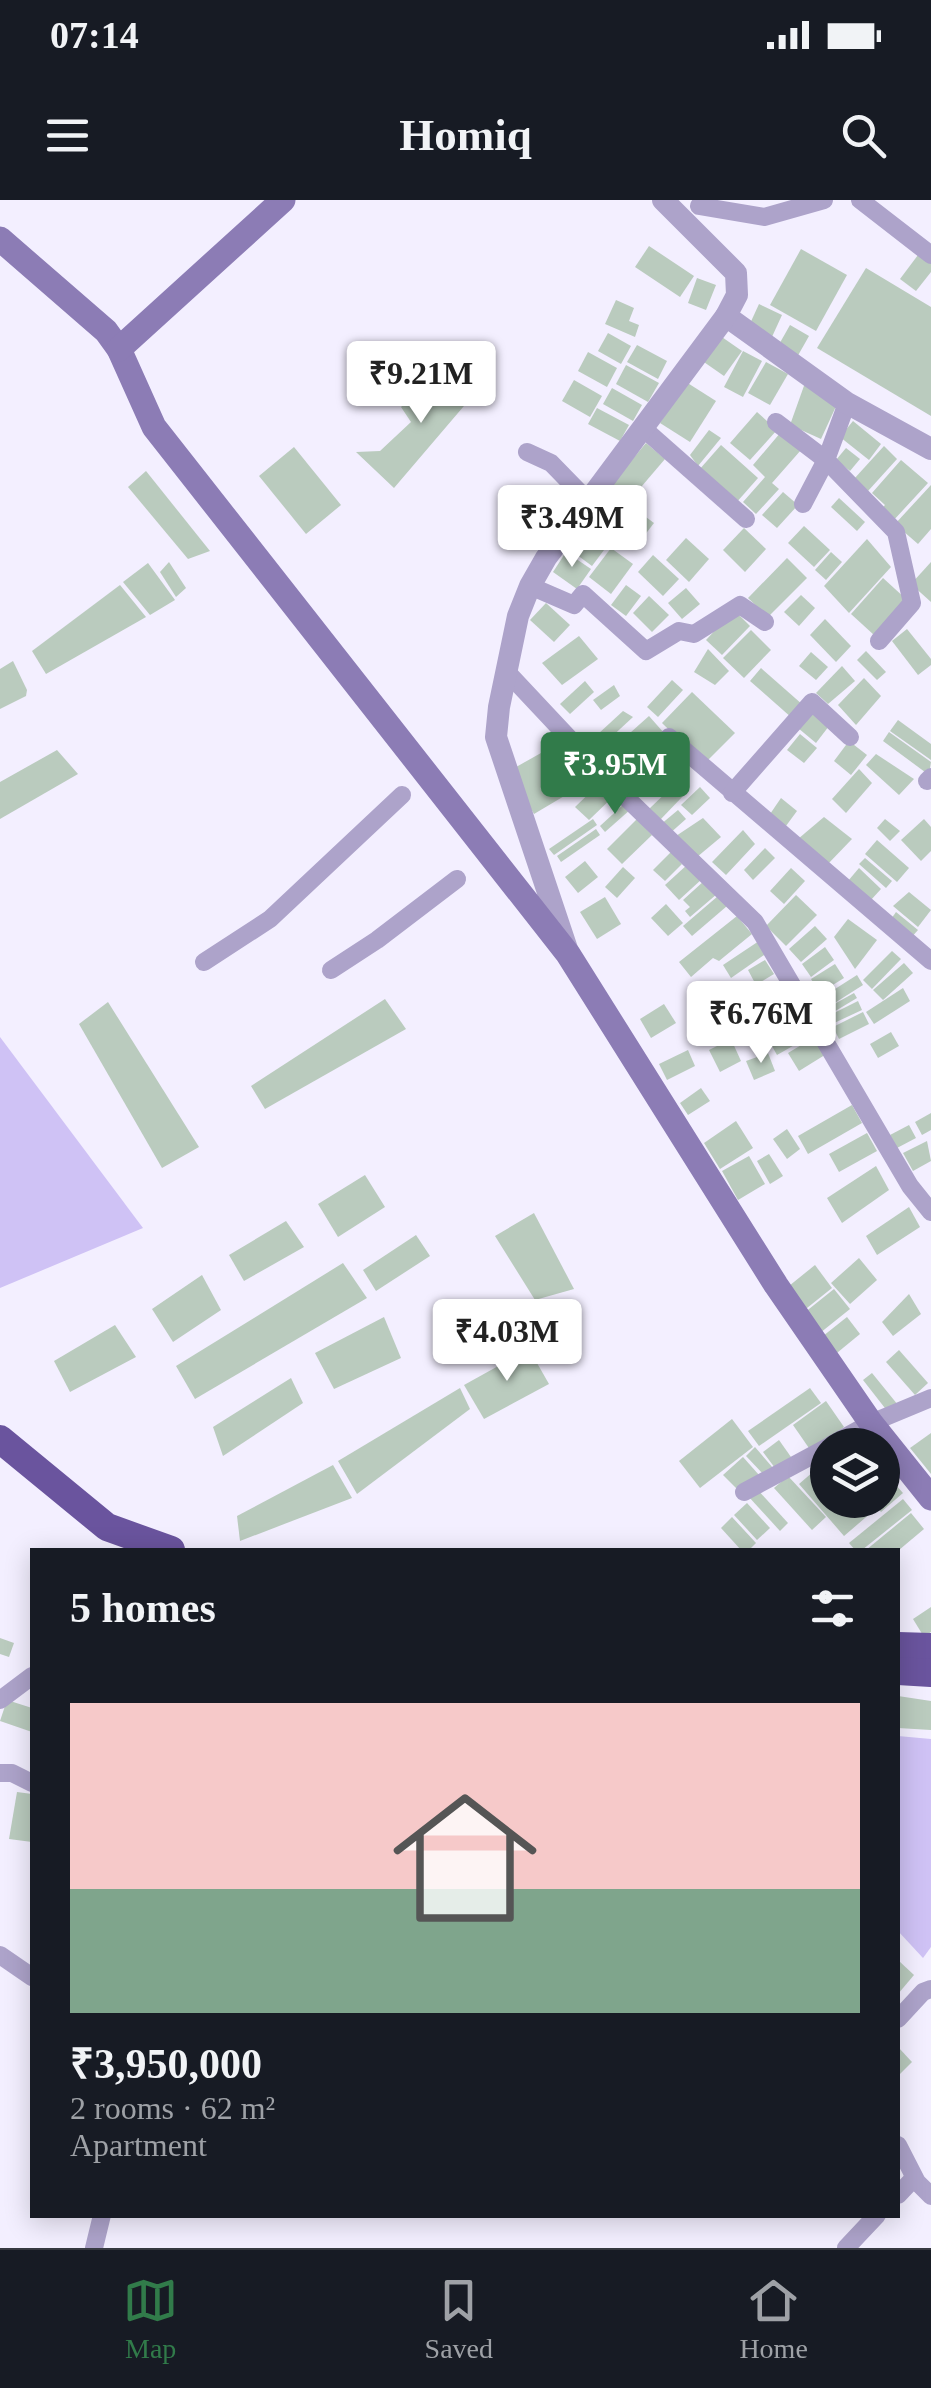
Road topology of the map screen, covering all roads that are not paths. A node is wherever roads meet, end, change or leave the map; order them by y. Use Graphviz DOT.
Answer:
graph roads {
  1 [pos="268,200"];
  2 [pos="283,200"];
  3 [pos="663,200"];
  4 [pos="704,200"];
  5 [pos="824,200"];
  6 [pos="860,200"];
  7 [pos="0,239"];
  8 [pos="931,255"];
  9 [pos="726,316"];
  10 [pos="112,340"];
  11 [pos="847,403"];
  12 [pos="776,422"];
  13 [pos="644,429"];
  14 [pos="931,450"];
  15 [pos="527,452"];
  16 [pos="826,460"];
  17 [pos="588,502"];
  18 [pos="803,504"];
  19 [pos="746,519"];
  20 [pos="530,586"];
  21 [pos="764,622"];
  22 [pos="879,641"];
  23 [pos="506,672"];
  24 [pos="668,736"];
  25 [pos="850,737"];
  26 [pos="732,793"];
  27 [pos="402,795"];
  28 [pos="456,879"];
  29 [pos="568,954"];
  30 [pos="204,962"];
  31 [pos="931,962"];
  32 [pos="331,970"];
  33 [pos="931,1212"];
  34 [pos="931,1398"];
  35 [pos="871,1423"];
  36 [pos="862,1428"];
  37 [pos="0,1440"];
  38 [pos="810,1456"];
  39 [pos="0,1464"];
  40 [pos="744,1492"];
  41 [pos="931,1498"];
  42 [pos="114,1548"];
  43 [pos="165,1548"];
  44 [pos="900,1646"];
  45 [pos="931,1647"];
  46 [pos="900,1671"];
  47 [pos="931,1673"];
  48 [pos="30,1678"];
  49 [pos="0,1700"];
  50 [pos="0,1773"];
  51 [pos="30,1782"];
  52 [pos="0,1955"];
  53 [pos="30,1977"];
  54 [pos="931,1989"];
  55 [pos="900,2017"];
  56 [pos="900,2148"];
  57 [pos="923,2181"];
  58 [pos="900,2194"];
  59 [pos="101,2218"];
  60 [pos="875,2218"];
  61 [pos="94,2248"];
  62 [pos="846,2248"];
  1 -- 10 [label="main road"];
  2 -- 10 [label="main road"];
  3 -- 9 [label="street"];
  4 -- 5 [label="street"];
  6 -- 8 [label="street"];
  7 -- 10 [label="main road"];
  9 -- 11 [label="street"];
  9 -- 13 [label="street"];
  10 -- 29 [label="main road"];
  11 -- 14 [label="street"];
  11 -- 16 [label="street"];
  12 -- 16 [label="street"];
  13 -- 17 [label="street"];
  13 -- 19 [label="street"];
  15 -- 17 [label="street"];
  16 -- 18 [label="street"];
  16 -- 22 [label="street"];
  17 -- 20 [label="street"];
  20 -- 21 [label="street"];
  20 -- 23 [label="street"];
  23 -- 29 [label="street"];
  23 -- 33 [label="street"];
  24 -- 26 [label="street"];
  25 -- 26 [label="street"];
  26 -- 31 [label="street"];
  27 -- 30 [label="street"];
  28 -- 32 [label="street"];
  29 -- 35 [label="main road"];
  34 -- 35 [label="street"];
  35 -- 36 [label="street"];
  35 -- 41 [label="main road"];
  37 -- 43 [label="highway"];
  38 -- 40 [label="street"];
  39 -- 42 [label="highway"];
  44 -- 45 [label="highway"];
  46 -- 47 [label="highway"];
  48 -- 49 [label="street"];
  50 -- 51 [label="street"];
  52 -- 53 [label="street"];
  54 -- 55 [label="street"];
  56 -- 57 [label="street"];
  57 -- 58 [label="street"];
  59 -- 61 [label="street"];
  60 -- 62 [label="street"];
}
